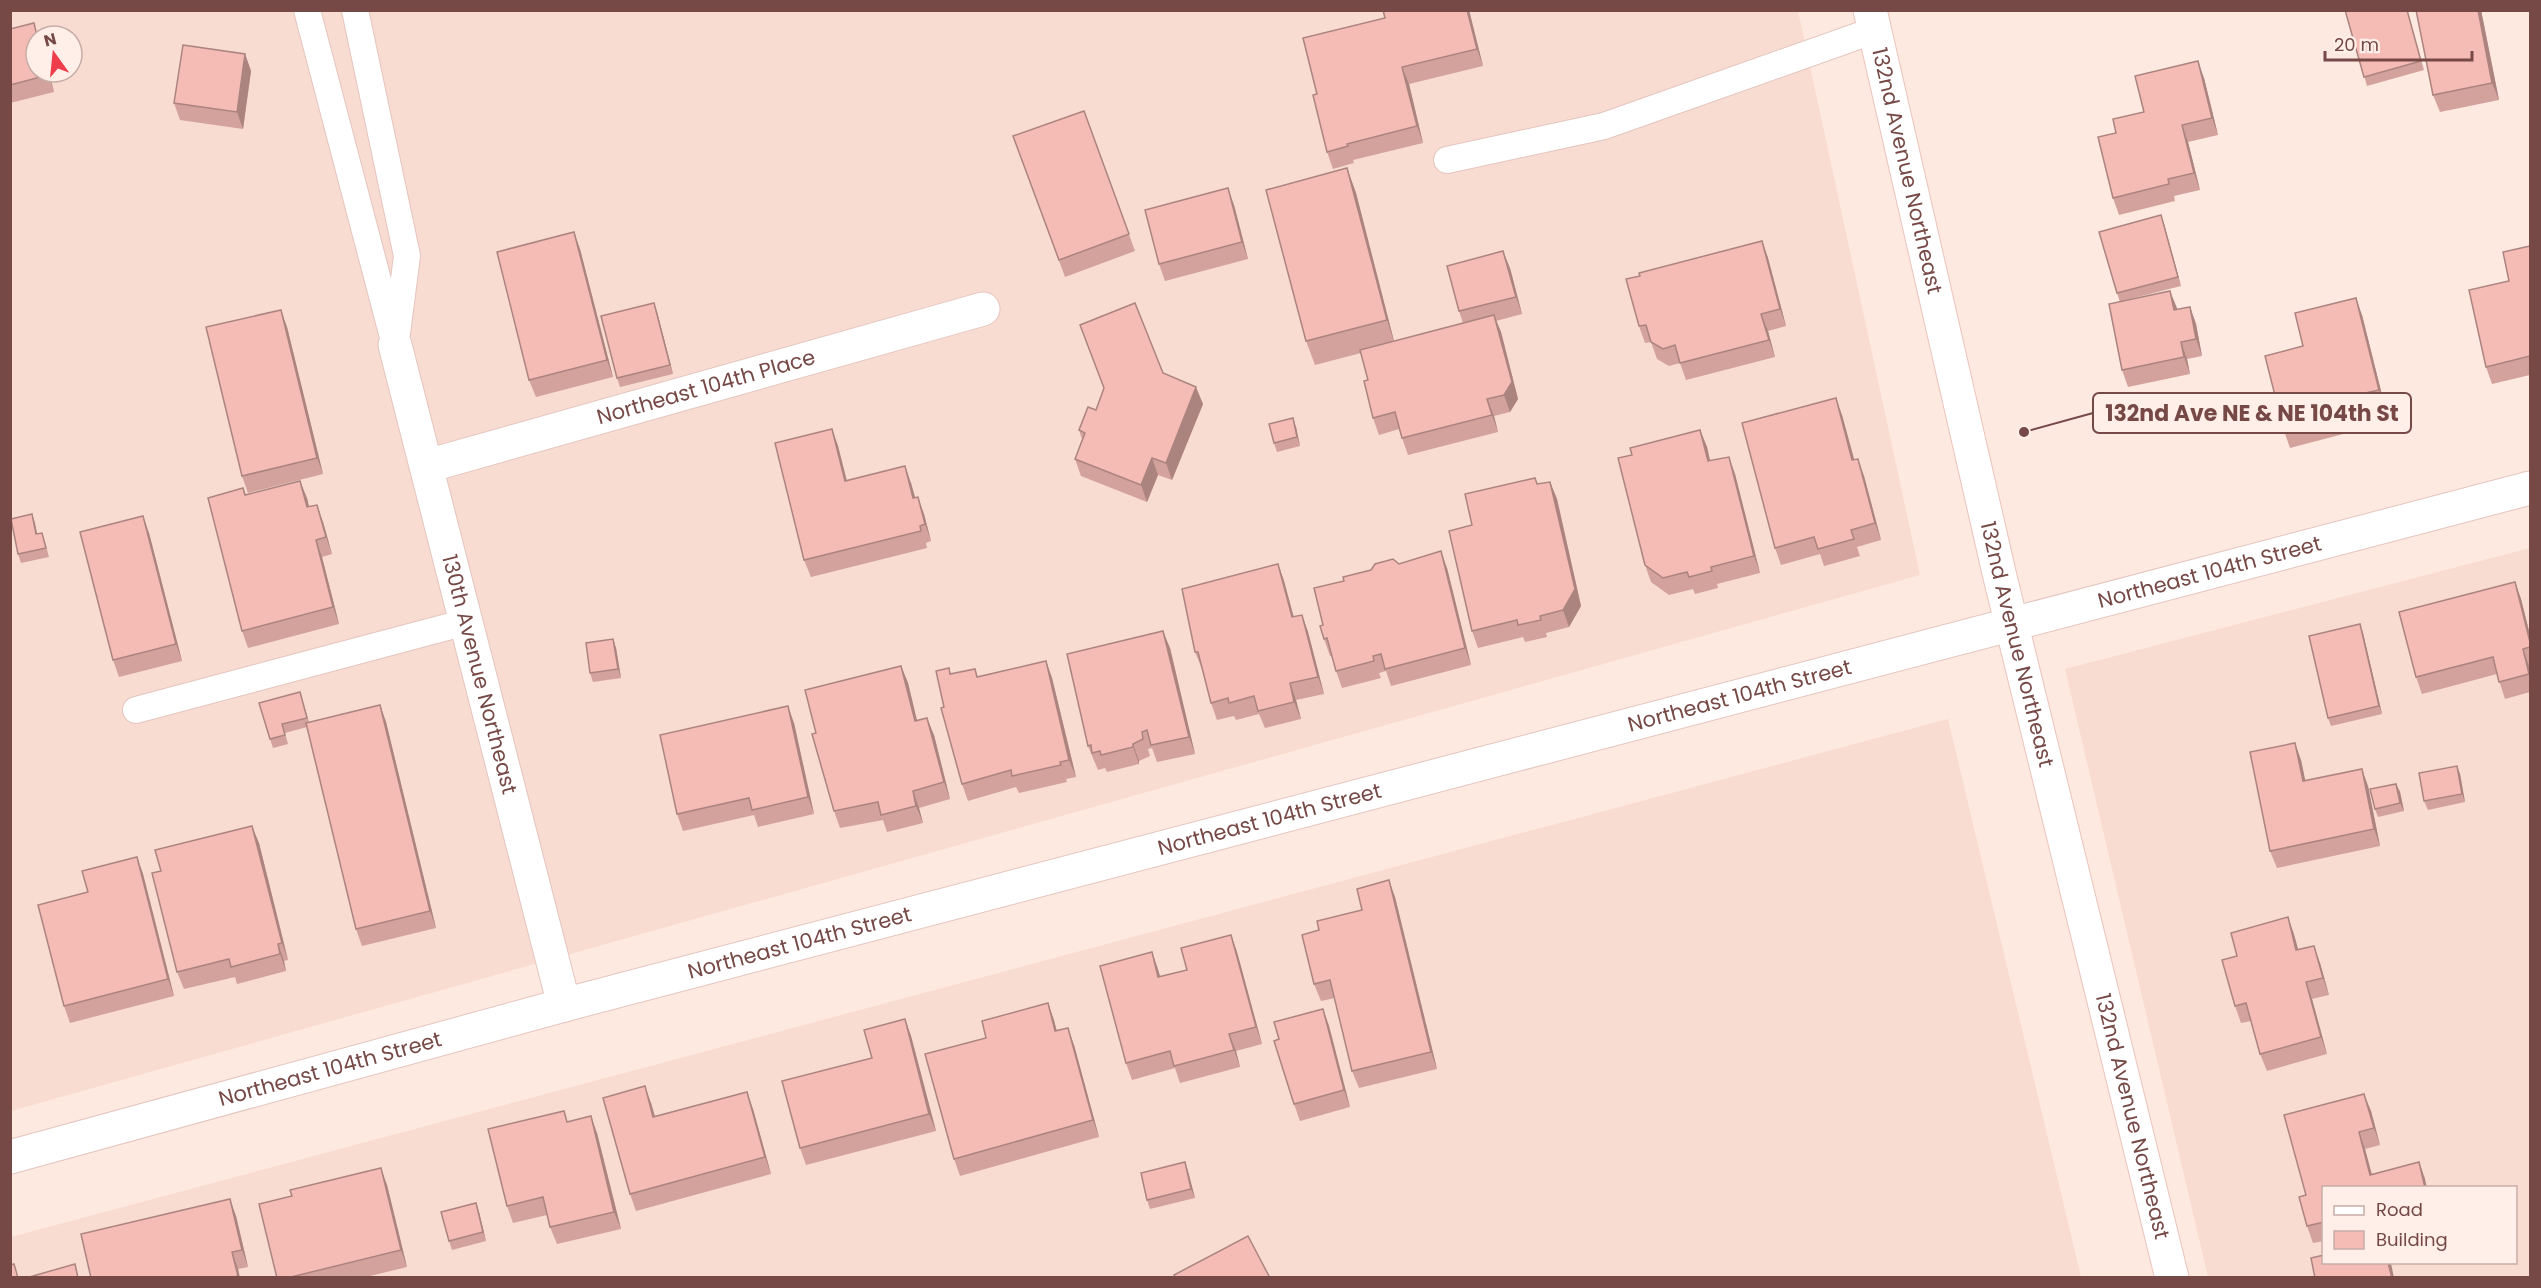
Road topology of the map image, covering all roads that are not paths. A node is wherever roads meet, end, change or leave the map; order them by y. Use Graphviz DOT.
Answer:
graph roads {
  1 [pos="308,10"];
  2 [pos="354,10"];
  3 [pos="1872,20"];
  4 [pos="1447,160"];
  5 [pos="983,309"];
  6 [pos="395,345"];
  7 [pos="427,466"];
  8 [pos="2530,488"];
  9 [pos="466,622"];
  10 [pos="2012,625"];
  11 [pos="136,710"];
  12 [pos="564,1005"];
  13 [pos="10,1157"];
  14 [pos="2172,1278"];
  1 -- 6 [label="lane"];
  2 -- 6 [label="lane"];
  3 -- 4 [label="lane"];
  3 -- 10 [label="street, 132nd Avenue Northeast"];
  5 -- 7 [label="street, Northeast 104th Place"];
  6 -- 7 [label="street, 130th Avenue Northeast"];
  7 -- 9 [label="street, 130th Avenue Northeast"];
  8 -- 10 [label="street, Northeast 104th Street"];
  9 -- 11 [label="lane"];
  9 -- 12 [label="street, 130th Avenue Northeast"];
  10 -- 12 [label="street, Northeast 104th Street"];
  10 -- 14 [label="street, 132nd Avenue Northeast"];
  12 -- 13 [label="street, Northeast 104th Street"];
}
